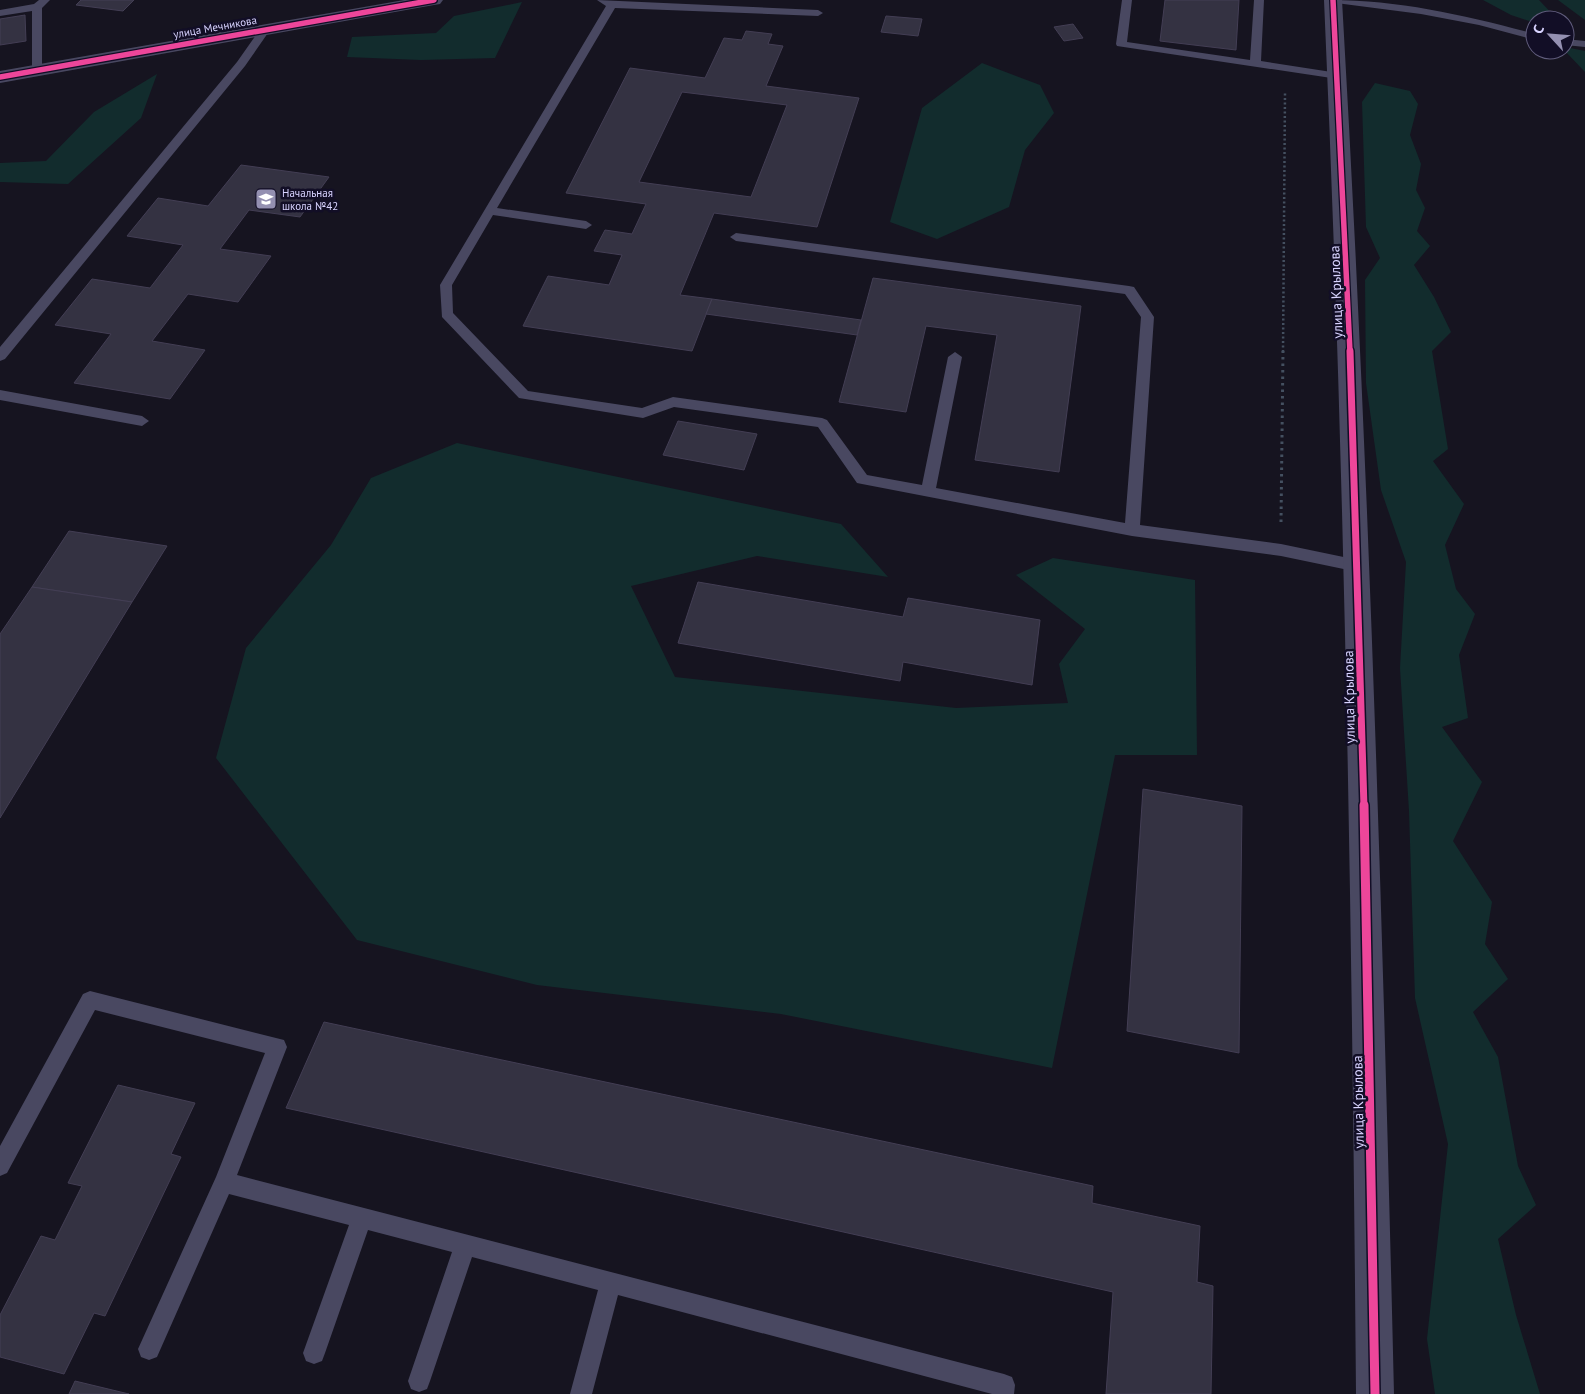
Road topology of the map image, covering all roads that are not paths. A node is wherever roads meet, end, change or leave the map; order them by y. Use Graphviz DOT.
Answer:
graph roads {
  1 [pos="434,0"];
  2 [pos="1127,0"];
  3 [pos="1259,0"];
  4 [pos="1334,0"];
  5 [pos="607,2"];
  6 [pos="41,4"];
  7 [pos="389,4"];
  8 [pos="0,13"];
  9 [pos="818,13"];
  10 [pos="265,30"];
  11 [pos="1525,34"];
  12 [pos="1255,64"];
  13 [pos="37,70"];
  14 [pos="1338,76"];
  15 [pos="0,77"];
  16 [pos="490,211"];
  17 [pos="586,225"];
  18 [pos="736,237"];
  19 [pos="0,356"];
  20 [pos="955,358"];
  21 [pos="0,395"];
  22 [pos="142,421"];
  23 [pos="928,492"];
  24 [pos="1132,530"];
  25 [pos="1358,566"];
  26 [pos="0,1166"];
  27 [pos="224,1182"];
  28 [pos="362,1218"];
  29 [pos="465,1245"];
  30 [pos="612,1283"];
  31 [pos="149,1349"];
  32 [pos="314,1354"];
  33 [pos="419,1381"];
  34 [pos="581,1394"];
  35 [pos="1003,1394"];
  36 [pos="1376,1394"];
  1 -- 7 [label="street, улица Мечникова"];
  2 -- 12 [label="lane"];
  3 -- 12 [label="lane"];
  4 -- 11 [label="lane"];
  4 -- 14 [label="street, улица Крылова"];
  5 -- 9 [label="lane"];
  5 -- 16 [label="lane"];
  6 -- 8 [label="lane"];
  6 -- 13 [label="lane"];
  7 -- 10 [label="street, улица Мечникова"];
  10 -- 13 [label="street, улица Мечникова"];
  10 -- 19 [label="lane"];
  12 -- 14 [label="lane"];
  13 -- 15 [label="street, улица Мечникова"];
  14 -- 25 [label="street, улица Крылова"];
  16 -- 17 [label="lane"];
  16 -- 23 [label="lane"];
  18 -- 24 [label="lane"];
  20 -- 23 [label="lane"];
  21 -- 22 [label="lane"];
  23 -- 24 [label="lane"];
  24 -- 25 [label="lane"];
  25 -- 36 [label="street, улица Крылова"];
  26 -- 27 [label="lane"];
  27 -- 28 [label="lane"];
  27 -- 31 [label="lane"];
  28 -- 29 [label="lane"];
  28 -- 32 [label="lane"];
  29 -- 30 [label="lane"];
  29 -- 33 [label="lane"];
  30 -- 34 [label="lane"];
  30 -- 35 [label="lane"];
}
